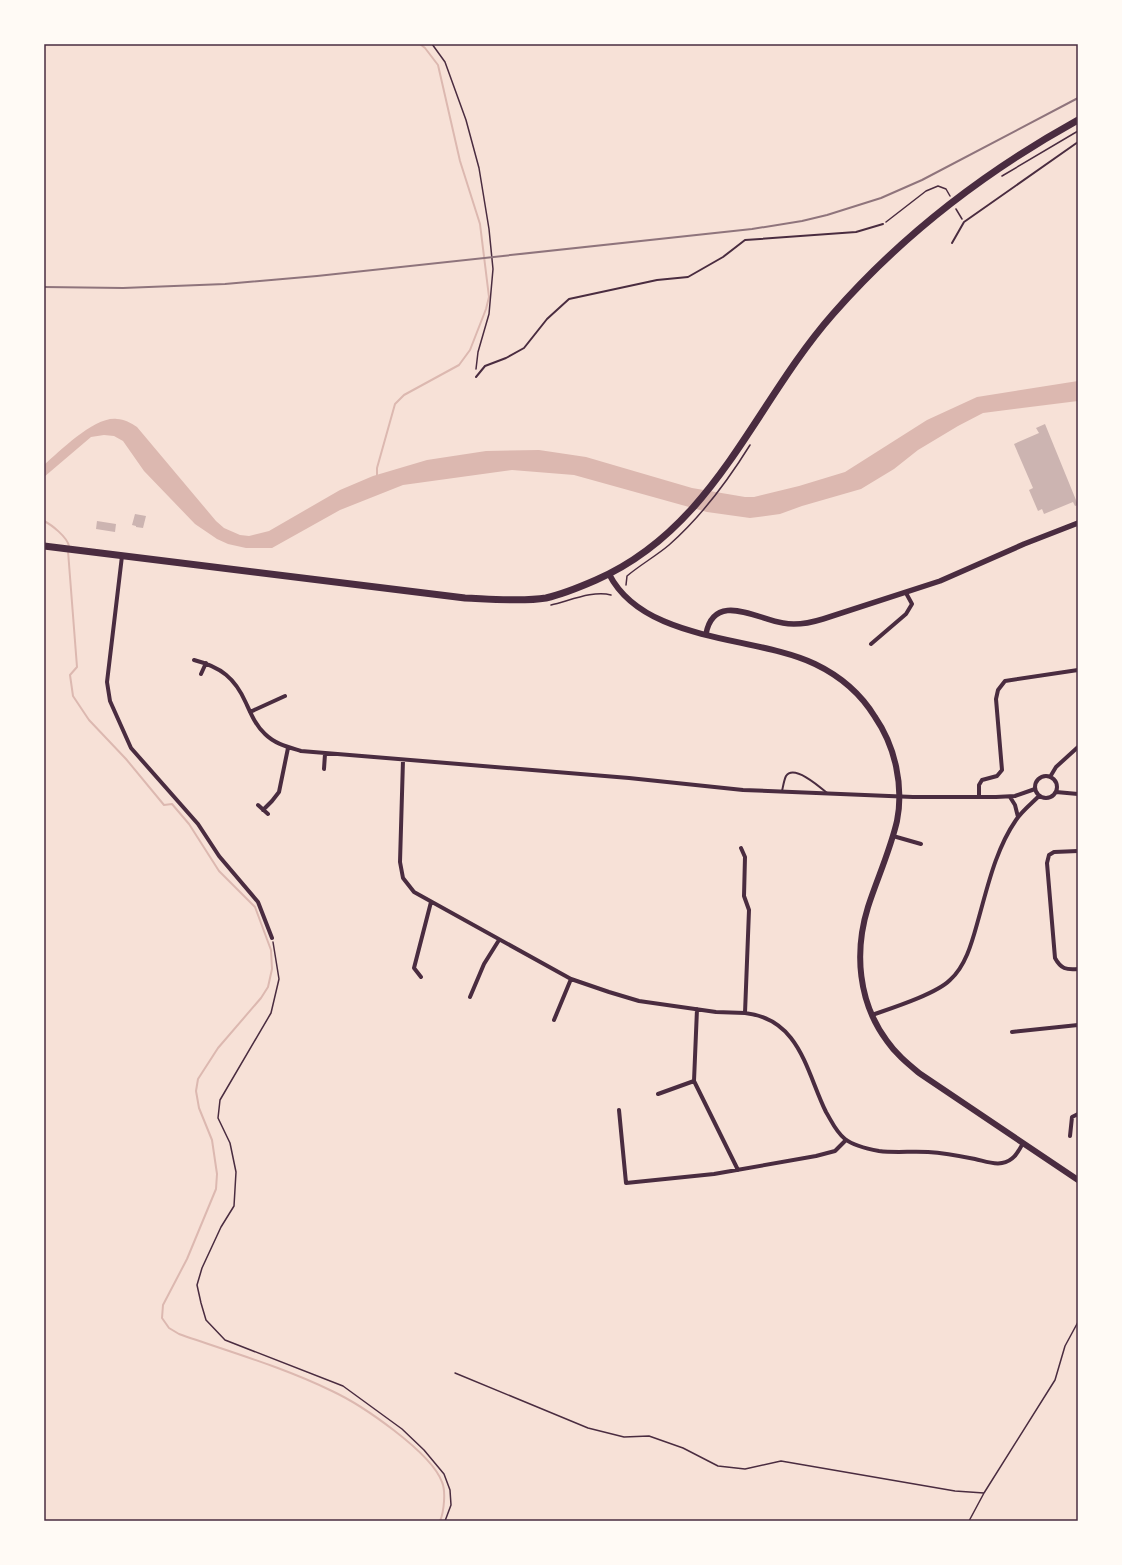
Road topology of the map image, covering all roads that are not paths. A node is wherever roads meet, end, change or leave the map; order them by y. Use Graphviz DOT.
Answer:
graph roads {
  1 [pos="1078,120"];
  2 [pos="1078,142"];
  3 [pos="883,224"];
  4 [pos="952,243"];
  5 [pos="476,376"];
  6 [pos="1078,523"];
  7 [pos="44,546"];
  8 [pos="122,556"];
  9 [pos="609,574"];
  10 [pos="906,593"];
  11 [pos="706,634"];
  12 [pos="871,644"];
  13 [pos="194,660"];
  14 [pos="206,663"];
  15 [pos="1078,670"];
  16 [pos="201,674"];
  17 [pos="285,696"];
  18 [pos="250,712"];
  19 [pos="1078,747"];
  20 [pos="288,748"];
  21 [pos="324,754"];
  22 [pos="403,760"];
  23 [pos="324,769"];
  24 [pos="1050,777"];
  25 [pos="1035,789"];
  26 [pos="782,791"];
  27 [pos="1056,792"];
  28 [pos="828,794"];
  29 [pos="1078,794"];
  30 [pos="1039,796"];
  31 [pos="978,797"];
  32 [pos="1010,797"];
  33 [pos="258,805"];
  34 [pos="263,810"];
  35 [pos="268,814"];
  36 [pos="1018,817"];
  37 [pos="893,836"];
  38 [pos="922,844"];
  39 [pos="741,848"];
  40 [pos="1078,851"];
  41 [pos="431,902"];
  42 [pos="272,938"];
  43 [pos="499,940"];
  44 [pos="1078,969"];
  45 [pos="421,977"];
  46 [pos="570,979"];
  47 [pos="470,996"];
  48 [pos="697,1009"];
  49 [pos="745,1013"];
  50 [pos="872,1015"];
  51 [pos="554,1020"];
  52 [pos="1078,1025"];
  53 [pos="1012,1032"];
  54 [pos="694,1082"];
  55 [pos="658,1094"];
  56 [pos="619,1110"];
  57 [pos="1078,1114"];
  58 [pos="1070,1136"];
  59 [pos="846,1140"];
  60 [pos="1023,1143"];
  61 [pos="738,1170"];
  62 [pos="1078,1180"];
  1 -- 9 [label="main road"];
  2 -- 4 [label="lane"];
  3 -- 5 [label="lane"];
  6 -- 10 [label="street"];
  7 -- 8 [label="main road"];
  8 -- 9 [label="main road"];
  8 -- 42 [label="street"];
  9 -- 11 [label="main road"];
  10 -- 11 [label="street"];
  10 -- 12 [label="street"];
  11 -- 37 [label="main road"];
  13 -- 14 [label="street"];
  14 -- 16 [label="street"];
  14 -- 18 [label="street"];
  15 -- 31 [label="street"];
  17 -- 18 [label="street"];
  18 -- 20 [label="street"];
  19 -- 24 [label="street"];
  20 -- 21 [label="street"];
  20 -- 34 [label="street"];
  21 -- 22 [label="street"];
  21 -- 23 [label="street"];
  22 -- 26 [label="street"];
  22 -- 41 [label="street"];
  24 -- 25 [label="street"];
  24 -- 27 [label="street"];
  25 -- 30 [label="street"];
  25 -- 32 [label="street"];
  26 -- 28 [label="street"];
  26 -- 28 [label="lane"];
  27 -- 29 [label="street"];
  27 -- 30 [label="street"];
  28 -- 31 [label="street"];
  30 -- 36 [label="street"];
  31 -- 32 [label="street"];
  32 -- 36 [label="street"];
  33 -- 34 [label="street"];
  34 -- 35 [label="street"];
  36 -- 50 [label="street"];
  37 -- 38 [label="street"];
  37 -- 50 [label="main road"];
  39 -- 49 [label="street"];
  40 -- 44 [label="street"];
  41 -- 43 [label="street"];
  41 -- 45 [label="street"];
  43 -- 46 [label="street"];
  43 -- 47 [label="street"];
  46 -- 48 [label="street"];
  46 -- 51 [label="street"];
  48 -- 49 [label="street"];
  48 -- 54 [label="street"];
  49 -- 59 [label="street"];
  50 -- 60 [label="main road"];
  52 -- 53 [label="street"];
  54 -- 55 [label="street"];
  54 -- 61 [label="street"];
  56 -- 61 [label="street"];
  57 -- 58 [label="street"];
  59 -- 60 [label="street"];
  59 -- 61 [label="street"];
  60 -- 62 [label="main road"];
}
